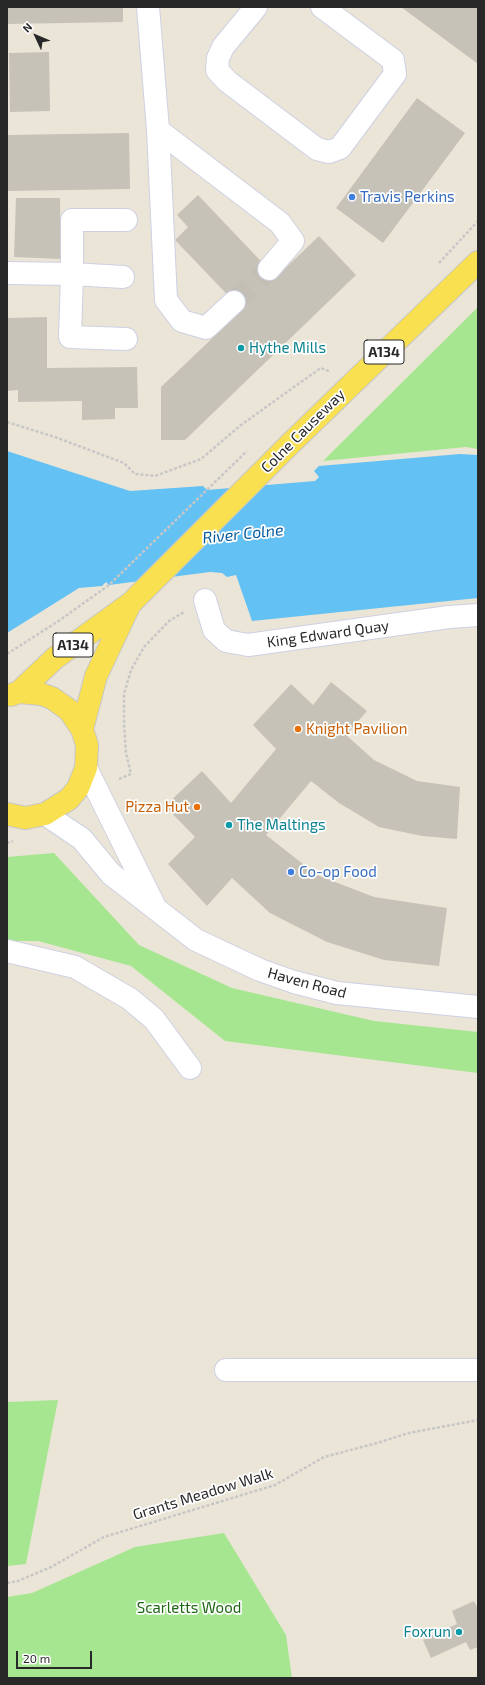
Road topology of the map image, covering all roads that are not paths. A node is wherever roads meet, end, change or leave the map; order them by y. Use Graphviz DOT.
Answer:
graph roads {
  1 [pos="148,7"];
  2 [pos="256,7"];
  3 [pos="322,7"];
  4 [pos="158,130"];
  5 [pos="126,220"];
  6 [pos="478,262"];
  7 [pos="269,269"];
  8 [pos="7,273"];
  9 [pos="72,274"];
  10 [pos="123,277"];
  11 [pos="234,302"];
  12 [pos="126,339"];
  13 [pos="205,600"];
  14 [pos="131,603"];
  15 [pos="478,615"];
  16 [pos="13,694"];
  17 [pos="82,729"];
  18 [pos="86,768"];
  19 [pos="45,814"];
  20 [pos="9,817"];
  21 [pos="154,906"];
  22 [pos="7,951"];
  23 [pos="478,1007"];
  24 [pos="190,1068"];
  25 [pos="226,1370"];
  26 [pos="478,1370"];
  1 -- 4 [label="street"];
  2 -- 3 [label="street"];
  4 -- 7 [label="street"];
  4 -- 11 [label="street"];
  5 -- 9 [label="street"];
  6 -- 14 [label="main road, Colne Causeway / A134"];
  8 -- 9 [label="street"];
  9 -- 10 [label="street"];
  9 -- 12 [label="street"];
  13 -- 15 [label="street, King Edward Quay"];
  14 -- 16 [label="main road, Colne Causeway / A134"];
  14 -- 17 [label="main road, Colne Causeway / A134"];
  16 -- 17 [label="main road, A134"];
  17 -- 18 [label="main road, A134"];
  18 -- 19 [label="main road, A134"];
  18 -- 21 [label="street, Haven Road"];
  19 -- 20 [label="main road, A134"];
  19 -- 21 [label="street, Haven Road"];
  21 -- 23 [label="street, Haven Road"];
  22 -- 24 [label="street"];
  25 -- 26 [label="street"];
}
